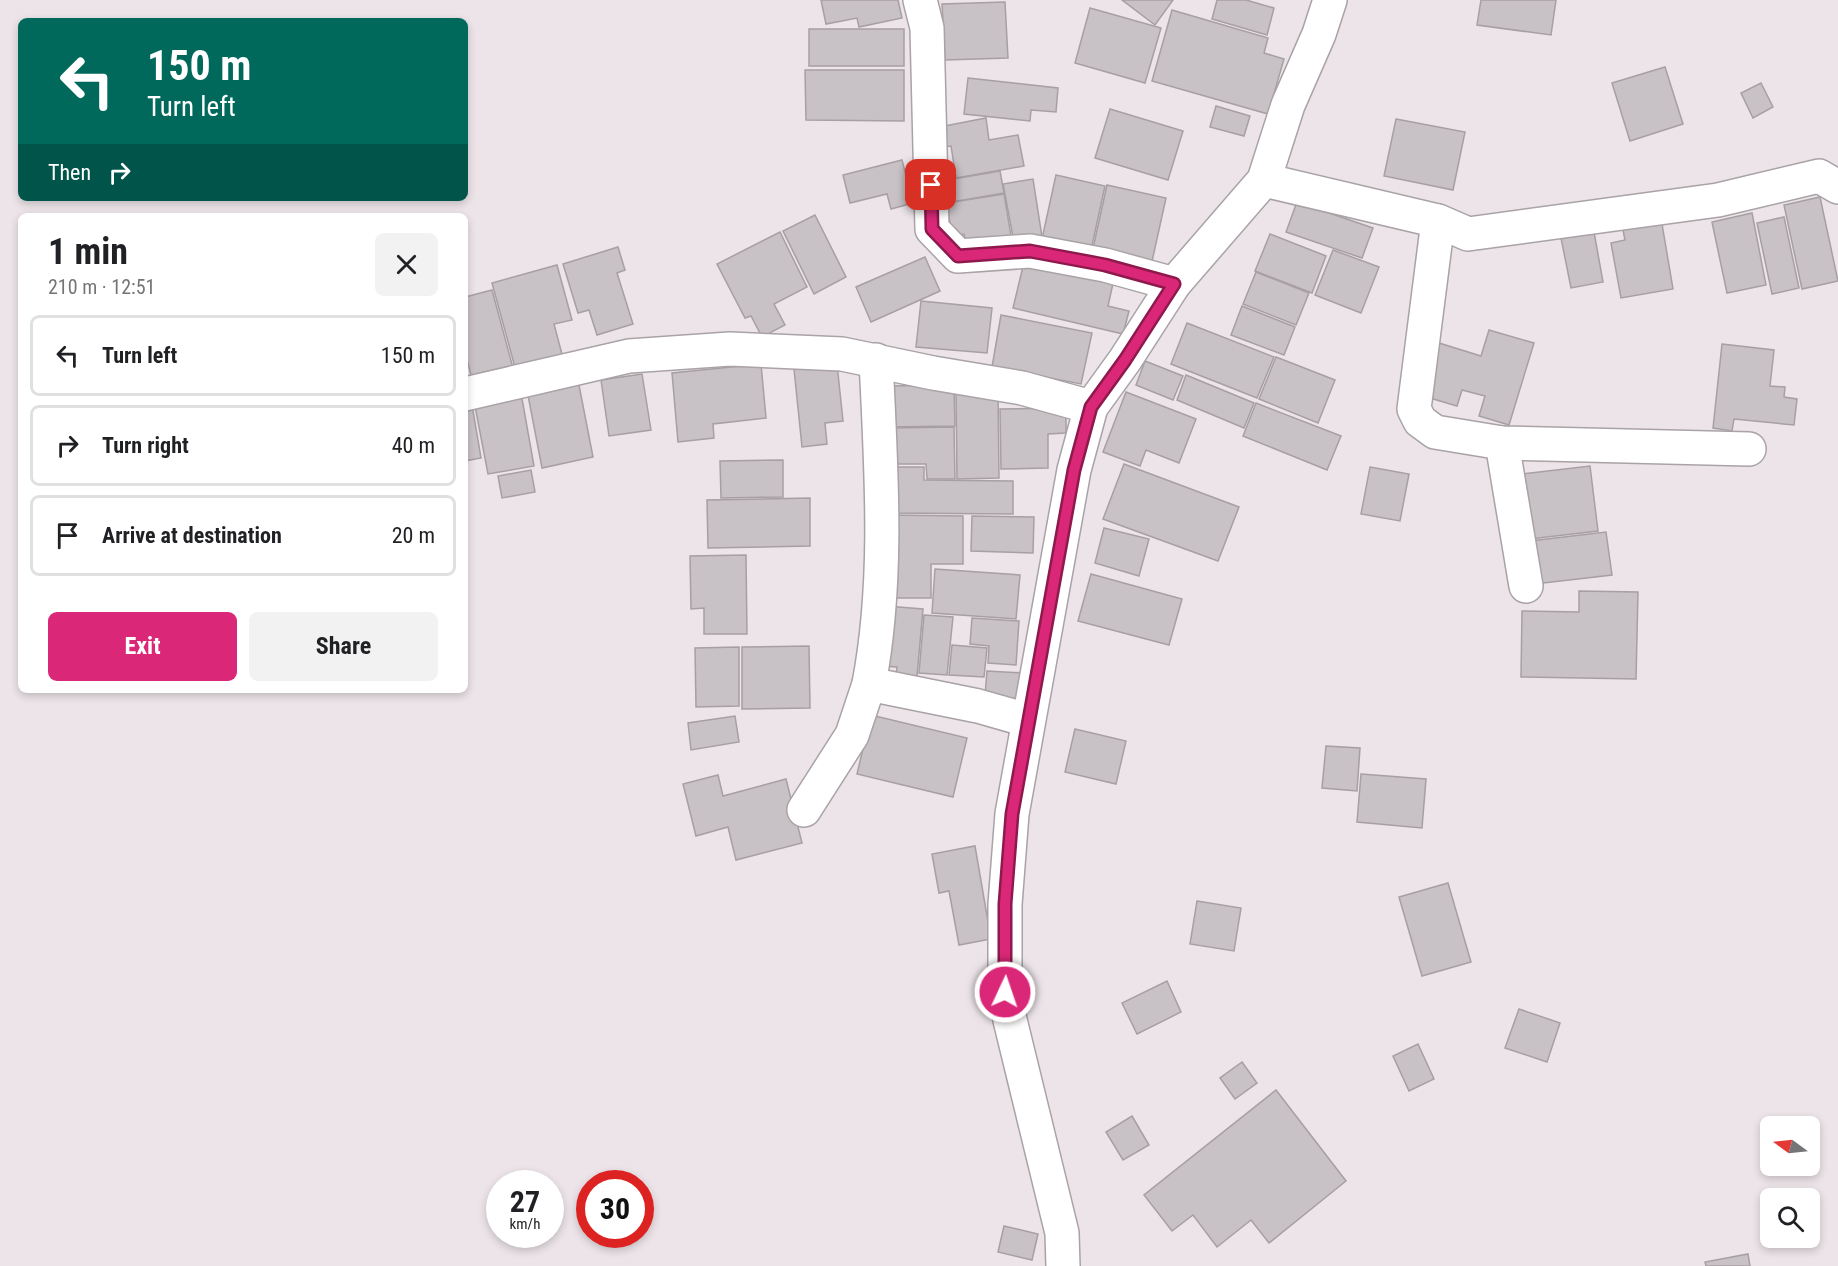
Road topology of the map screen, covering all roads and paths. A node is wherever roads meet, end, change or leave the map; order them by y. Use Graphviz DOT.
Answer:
graph roads {
  1 [pos="920,0"];
  2 [pos="1330,0"];
  3 [pos="1264,180"];
  4 [pos="1838,187"];
  5 [pos="1438,221"];
  6 [pos="1174,284"];
  7 [pos="876,360"];
  8 [pos="468,393"];
  9 [pos="1091,407"];
  10 [pos="1502,443"];
  11 [pos="1749,449"];
  12 [pos="1526,586"];
  13 [pos="869,684"];
  14 [pos="1027,720"];
  15 [pos="804,810"];
  16 [pos="1063,1266"];
  1 -- 6 [label="street"];
  2 -- 3 [label="street"];
  3 -- 5 [label="street"];
  3 -- 6 [label="street"];
  4 -- 5 [label="street"];
  5 -- 10 [label="street"];
  6 -- 9 [label="street"];
  7 -- 8 [label="street"];
  7 -- 9 [label="street"];
  7 -- 13 [label="street"];
  9 -- 14 [label="street"];
  10 -- 11 [label="street"];
  10 -- 12 [label="street"];
  13 -- 14 [label="street"];
  13 -- 15 [label="street"];
  14 -- 16 [label="street"];
}
